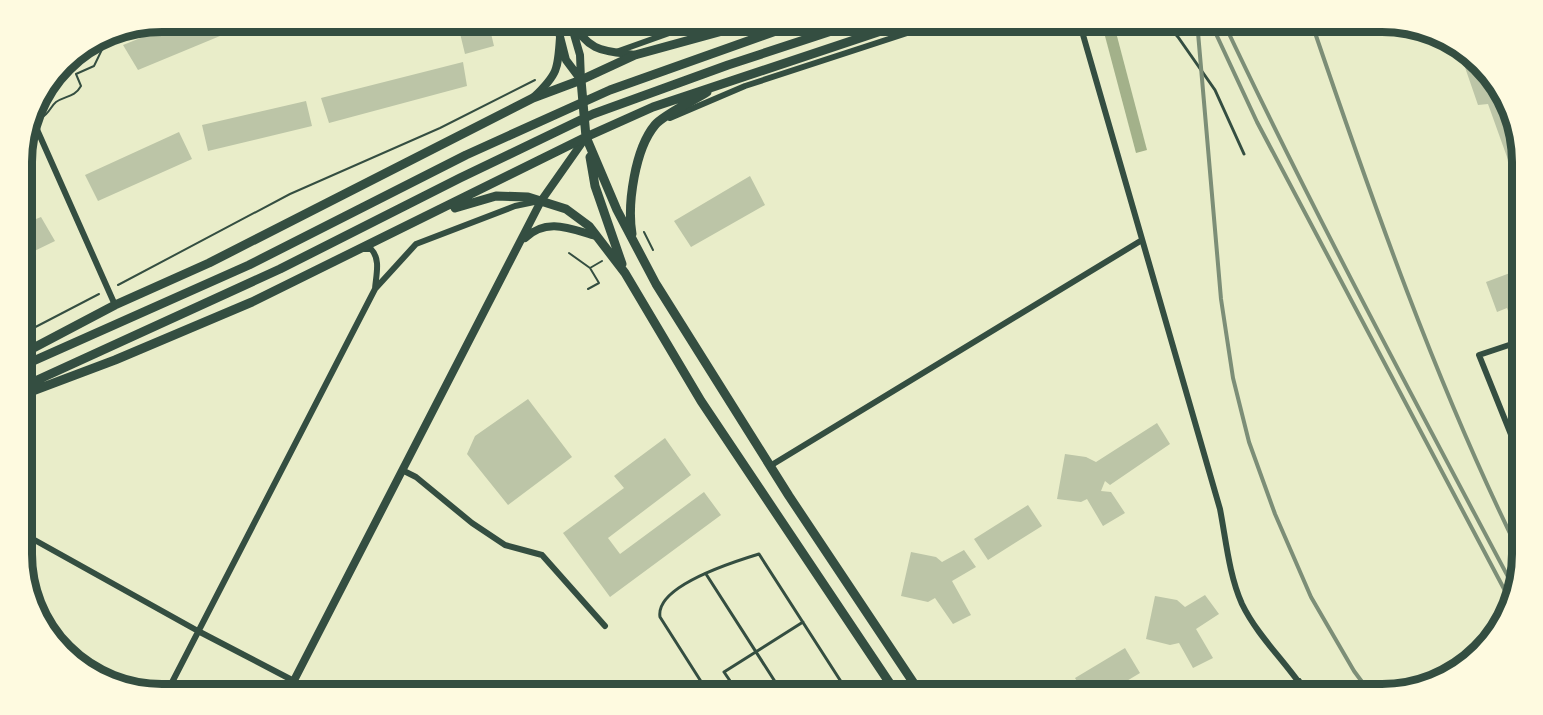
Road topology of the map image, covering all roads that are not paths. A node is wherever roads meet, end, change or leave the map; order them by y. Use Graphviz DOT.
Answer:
graph roads {
  1 [pos="559,32"];
  2 [pos="575,32"];
  3 [pos="578,32"];
  4 [pos="672,32"];
  5 [pos="723,32"];
  6 [pos="773,32"];
  7 [pos="828,32"];
  8 [pos="877,32"];
  9 [pos="910,32"];
  10 [pos="1082,32"];
  11 [pos="1174,32"];
  12 [pos="560,37"];
  13 [pos="615,52"];
  14 [pos="635,55"];
  15 [pos="581,80"];
  16 [pos="722,83"];
  17 [pos="533,98"];
  18 [pos="656,124"];
  19 [pos="36,127"];
  20 [pos="586,137"];
  21 [pos="1244,154"];
  22 [pos="541,201"];
  23 [pos="389,235"];
  24 [pos="596,236"];
  25 [pos="1142,240"];
  26 [pos="634,242"];
  27 [pos="518,245"];
  28 [pos="360,249"];
  29 [pos="625,273"];
  30 [pos="375,289"];
  31 [pos="115,305"];
  32 [pos="1512,344"];
  33 [pos="32,349"];
  34 [pos="32,362"];
  35 [pos="32,382"];
  36 [pos="32,391"];
  37 [pos="1512,437"];
  38 [pos="770,466"];
  39 [pos="402,470"];
  40 [pos="32,538"];
  41 [pos="706,574"];
  42 [pos="803,622"];
  43 [pos="605,626"];
  44 [pos="198,631"];
  45 [pos="756,652"];
  46 [pos="294,681"];
  47 [pos="1299,681"];
  48 [pos="776,683"];
  49 [pos="842,683"];
  50 [pos="890,683"];
  51 [pos="914,683"];
  52 [pos="1296,683"];
  53 [pos="171,684"];
  54 [pos="292,684"];
  55 [pos="298,684"];
  56 [pos="702,684"];
  57 [pos="732,684"];
  1 -- 12 [label="street"];
  2 -- 15 [label="street"];
  3 -- 13 [label="street"];
  4 -- 13 [label="street"];
  5 -- 14 [label="main road"];
  6 -- 34 [label="main road"];
  7 -- 35 [label="main road"];
  8 -- 16 [label="main road"];
  9 -- 18 [label="street"];
  10 -- 25 [label="street"];
  11 -- 21 [label="lane"];
  12 -- 15 [label="street"];
  12 -- 17 [label="street"];
  13 -- 14 [label="street"];
  14 -- 15 [label="main road"];
  15 -- 17 [label="main road"];
  15 -- 20 [label="main road"];
  16 -- 18 [label="main road"];
  16 -- 20 [label="main road"];
  17 -- 31 [label="main road"];
  18 -- 26 [label="main road"];
  19 -- 31 [label="street"];
  20 -- 22 [label="street"];
  20 -- 23 [label="main road"];
  20 -- 26 [label="main road"];
  20 -- 29 [label="main road"];
  22 -- 23 [label="main road"];
  22 -- 24 [label="main road"];
  22 -- 27 [label="street"];
  22 -- 30 [label="street"];
  23 -- 28 [label="main road"];
  24 -- 27 [label="street"];
  24 -- 29 [label="main road"];
  25 -- 38 [label="street"];
  25 -- 47 [label="street"];
  26 -- 38 [label="main road"];
  27 -- 39 [label="street"];
  28 -- 30 [label="street"];
  28 -- 36 [label="main road"];
  29 -- 50 [label="main road"];
  30 -- 44 [label="street"];
  31 -- 33 [label="main road"];
  32 -- 37 [label="street"];
  38 -- 51 [label="main road"];
  39 -- 43 [label="street"];
  39 -- 46 [label="street"];
  40 -- 44 [label="street"];
  41 -- 42 [label="lane"];
  41 -- 45 [label="lane"];
  41 -- 56 [label="lane"];
  42 -- 45 [label="lane"];
  42 -- 49 [label="lane"];
  44 -- 46 [label="street"];
  44 -- 53 [label="street"];
  45 -- 48 [label="lane"];
  45 -- 57 [label="lane"];
  46 -- 54 [label="street"];
  46 -- 55 [label="street"];
  47 -- 52 [label="street"];
}
